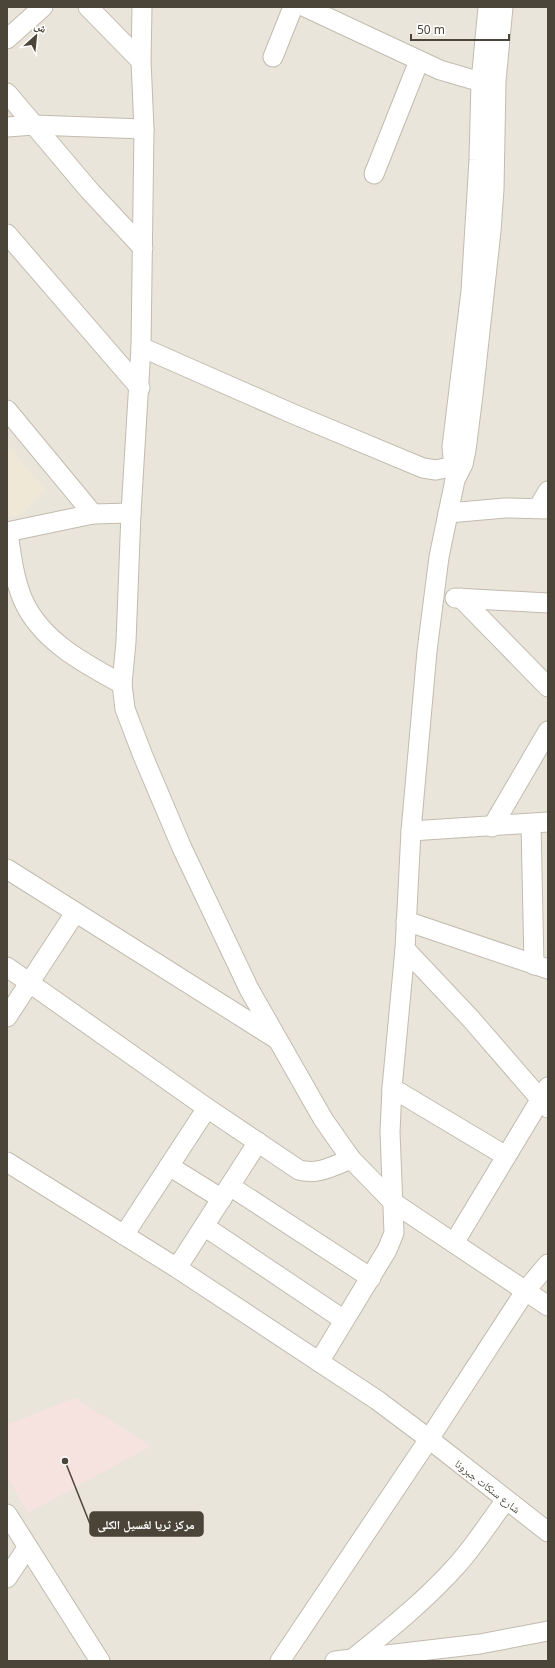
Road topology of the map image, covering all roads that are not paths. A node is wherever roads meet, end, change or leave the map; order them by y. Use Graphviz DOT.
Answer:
graph roads {
  1 [pos="43,7"];
  2 [pos="88,7"];
  3 [pos="142,7"];
  4 [pos="488,7"];
  5 [pos="504,7"];
  6 [pos="295,8"];
  7 [pos="7,39"];
  8 [pos="273,57"];
  9 [pos="141,61"];
  10 [pos="419,61"];
  11 [pos="482,82"];
  12 [pos="7,92"];
  13 [pos="34,125"];
  14 [pos="7,127"];
  15 [pos="144,129"];
  16 [pos="374,174"];
  17 [pos="9,240"];
  18 [pos="142,248"];
  19 [pos="141,347"];
  20 [pos="140,388"];
  21 [pos="7,410"];
  22 [pos="456,470"];
  23 [pos="548,491"];
  24 [pos="543,508"];
  25 [pos="131,513"];
  26 [pos="448,513"];
  27 [pos="93,514"];
  28 [pos="7,532"];
  29 [pos="434,597"];
  30 [pos="461,598"];
  31 [pos="548,604"];
  32 [pos="122,684"];
  33 [pos="548,688"];
  34 [pos="548,731"];
  35 [pos="540,823"];
  36 [pos="492,827"];
  37 [pos="411,832"];
  38 [pos="7,869"];
  39 [pos="75,913"];
  40 [pos="406,920"];
  41 [pos="405,949"];
  42 [pos="7,967"];
  43 [pos="541,967"];
  44 [pos="29,983"];
  45 [pos="7,1017"];
  46 [pos="276,1039"];
  47 [pos="392,1088"];
  48 [pos="546,1098"];
  49 [pos="207,1108"];
  50 [pos="258,1142"];
  51 [pos="506,1156"];
  52 [pos="351,1159"];
  53 [pos="7,1162"];
  54 [pos="170,1166"];
  55 [pos="226,1192"];
  56 [pos="394,1203"];
  57 [pos="204,1226"];
  58 [pos="124,1235"];
  59 [pos="454,1243"];
  60 [pos="548,1264"];
  61 [pos="177,1268"];
  62 [pos="371,1278"];
  63 [pos="526,1290"];
  64 [pos="548,1306"];
  65 [pos="344,1320"];
  66 [pos="319,1362"];
  67 [pos="429,1439"];
  68 [pos="506,1500"];
  69 [pos="7,1514"];
  70 [pos="548,1532"];
  71 [pos="27,1548"];
  72 [pos="7,1578"];
  73 [pos="548,1630"];
  74 [pos="355,1658"];
  75 [pos="100,1661"];
  76 [pos="280,1661"];
  77 [pos="335,1661"];
  1 -- 7 [label="street"];
  2 -- 9 [label="street"];
  3 -- 9 [label="street"];
  4 -- 11 [label="street"];
  5 -- 22 [label="street"];
  6 -- 8 [label="street"];
  6 -- 10 [label="street"];
  9 -- 15 [label="street"];
  10 -- 11 [label="street"];
  10 -- 16 [label="street"];
  11 -- 22 [label="street"];
  12 -- 13 [label="street"];
  13 -- 14 [label="street"];
  13 -- 15 [label="street"];
  13 -- 18 [label="street"];
  15 -- 18 [label="street"];
  17 -- 20 [label="street"];
  18 -- 19 [label="street"];
  19 -- 20 [label="street"];
  19 -- 22 [label="street"];
  20 -- 25 [label="street"];
  21 -- 27 [label="street"];
  22 -- 26 [label="street"];
  23 -- 24 [label="street"];
  24 -- 26 [label="street"];
  25 -- 27 [label="street"];
  25 -- 32 [label="street"];
  26 -- 29 [label="street"];
  27 -- 28 [label="street"];
  28 -- 32 [label="street"];
  29 -- 30 [label="street"];
  29 -- 37 [label="street"];
  30 -- 31 [label="street"];
  30 -- 33 [label="street"];
  32 -- 46 [label="street"];
  34 -- 36 [label="street"];
  35 -- 36 [label="street"];
  35 -- 43 [label="street"];
  36 -- 37 [label="street"];
  37 -- 40 [label="street"];
  38 -- 39 [label="street"];
  39 -- 44 [label="street"];
  39 -- 46 [label="street"];
  40 -- 41 [label="street"];
  40 -- 43 [label="street"];
  41 -- 47 [label="street"];
  41 -- 48 [label="street"];
  42 -- 44 [label="street"];
  44 -- 45 [label="street"];
  44 -- 49 [label="street"];
  46 -- 52 [label="street"];
  47 -- 51 [label="street"];
  47 -- 56 [label="street"];
  48 -- 51 [label="street"];
  49 -- 50 [label="street"];
  49 -- 54 [label="street"];
  50 -- 52 [label="street"];
  50 -- 55 [label="street"];
  51 -- 59 [label="street"];
  52 -- 56 [label="street"];
  53 -- 58 [label="street, شارع سنكات جبرونا"];
  54 -- 55 [label="street"];
  54 -- 58 [label="street"];
  55 -- 57 [label="street"];
  55 -- 62 [label="street"];
  56 -- 59 [label="street"];
  56 -- 62 [label="street"];
  57 -- 61 [label="street"];
  57 -- 65 [label="street"];
  58 -- 61 [label="street, شارع سنكات جبرونا"];
  59 -- 63 [label="street"];
  60 -- 63 [label="street"];
  61 -- 66 [label="street, شارع سنكات جبرونا"];
  62 -- 65 [label="street"];
  63 -- 64 [label="street"];
  63 -- 67 [label="street"];
  65 -- 66 [label="street"];
  66 -- 67 [label="street, شارع سنكات جبرونا"];
  67 -- 68 [label="street, شارع سنكات جبرونا"];
  67 -- 76 [label="street"];
  68 -- 70 [label="street, شارع سنكات جبرونا"];
  68 -- 74 [label="street"];
  69 -- 71 [label="street"];
  71 -- 72 [label="street"];
  71 -- 75 [label="street"];
  73 -- 74 [label="street"];
  74 -- 77 [label="street"];
}
